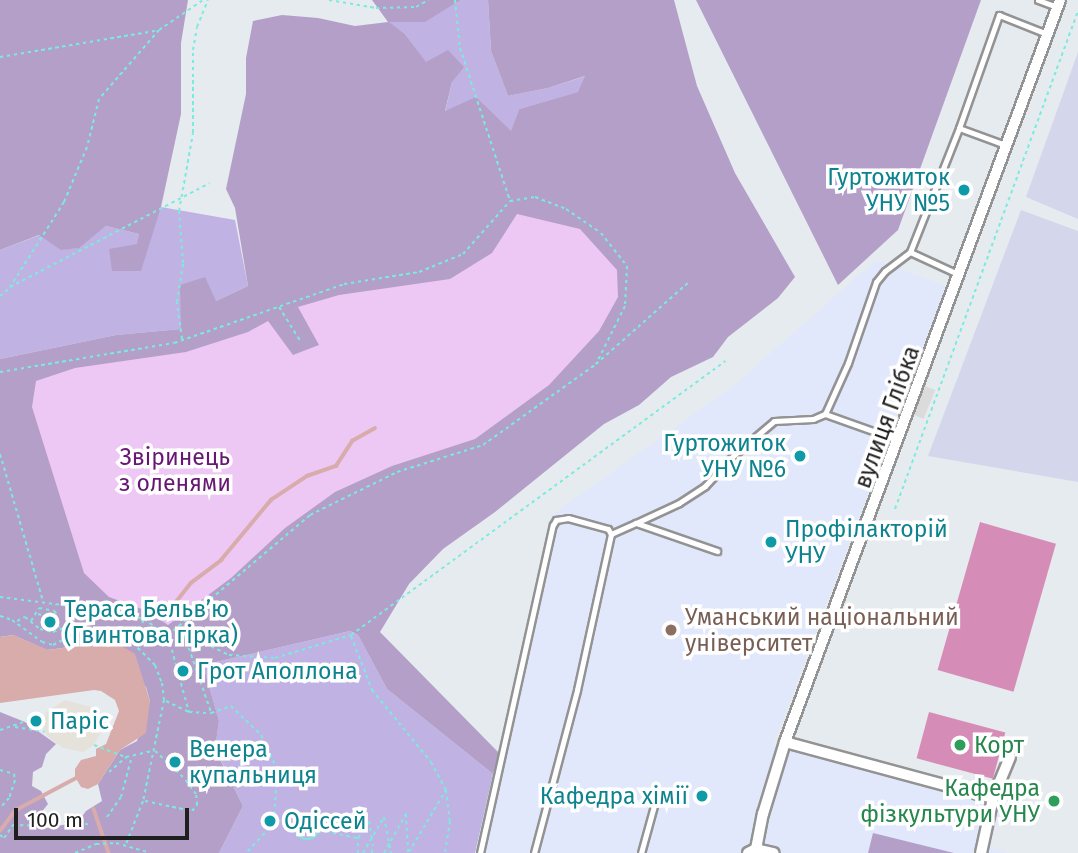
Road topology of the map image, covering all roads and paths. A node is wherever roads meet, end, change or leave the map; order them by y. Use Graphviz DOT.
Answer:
graph roads {
  1 [pos="203,0"];
  2 [pos="208,0"];
  3 [pos="329,0"];
  4 [pos="428,0"];
  5 [pos="455,0"];
  6 [pos="1038,0"];
  7 [pos="1059,4"];
  8 [pos="1078,11"];
  9 [pos="159,30"];
  10 [pos="1048,35"];
  11 [pos="0,57"];
  12 [pos="959,128"];
  13 [pos="1008,146"];
  14 [pos="210,183"];
  15 [pos="181,198"];
  16 [pos="510,201"];
  17 [pos="910,253"];
  18 [pos="960,275"];
  19 [pos="690,281"];
  20 [pos="10,287"];
  21 [pos="0,296"];
  22 [pos="278,306"];
  23 [pos="182,340"];
  24 [pos="301,342"];
  25 [pos="726,361"];
  26 [pos="596,364"];
  27 [pos="0,372"];
  28 [pos="825,414"];
  29 [pos="898,440"];
  30 [pos="0,454"];
  31 [pos="895,509"];
  32 [pos="636,523"];
  33 [pos="611,534"];
  34 [pos="717,551"];
  35 [pos="0,597"];
  36 [pos="42,603"];
  37 [pos="52,604"];
  38 [pos="40,608"];
  39 [pos="53,611"];
  40 [pos="36,613"];
  41 [pos="0,616"];
  42 [pos="144,618"];
  43 [pos="57,619"];
  44 [pos="16,622"];
  45 [pos="30,622"];
  46 [pos="182,627"];
  47 [pos="59,628"];
  48 [pos="81,632"];
  49 [pos="186,634"];
  50 [pos="168,635"];
  51 [pos="351,635"];
  52 [pos="133,643"];
  53 [pos="177,672"];
  54 [pos="181,672"];
  55 [pos="164,700"];
  56 [pos="189,712"];
  57 [pos="211,713"];
  58 [pos="44,715"];
  59 [pos="15,727"];
  60 [pos="0,730"];
  61 [pos="45,732"];
  62 [pos="785,742"];
  63 [pos="94,745"];
  64 [pos="154,750"];
  65 [pos="132,755"];
  66 [pos="126,757"];
  67 [pos="1010,757"];
  68 [pos="0,770"];
  69 [pos="109,772"];
  70 [pos="446,790"];
  71 [pos="993,799"];
  72 [pos="143,801"];
  73 [pos="654,802"];
  74 [pos="0,808"];
  75 [pos="107,817"];
  76 [pos="274,823"];
  77 [pos="88,824"];
  78 [pos="295,826"];
  79 [pos="319,830"];
  80 [pos="2,837"];
  81 [pos="358,838"];
  82 [pos="373,840"];
  83 [pos="0,844"];
  84 [pos="126,844"];
  85 [pos="391,845"];
  86 [pos="752,851"];
  87 [pos="76,853"];
  88 [pos="150,853"];
  89 [pos="246,853"];
  90 [pos="358,853"];
  91 [pos="363,853"];
  92 [pos="372,853"];
  93 [pos="384,853"];
  94 [pos="391,853"];
  95 [pos="408,853"];
  96 [pos="445,853"];
  97 [pos="480,853"];
  98 [pos="534,853"];
  99 [pos="641,853"];
  100 [pos="774,853"];
  101 [pos="982,853"];
  1 -- 9 [label="path"];
  2 -- 15 [label="path"];
  3 -- 4 [label="path"];
  5 -- 16 [label="path"];
  6 -- 7 [label="lane"];
  7 -- 10 [label="street, вулиця Глібка"];
  8 -- 31 [label="path"];
  9 -- 11 [label="path"];
  9 -- 20 [label="path"];
  10 -- 12 [label="lane"];
  10 -- 13 [label="street, вулиця Глібка"];
  12 -- 13 [label="lane"];
  12 -- 17 [label="lane"];
  13 -- 18 [label="street, вулиця Глібка"];
  14 -- 15 [label="path"];
  15 -- 20 [label="path"];
  15 -- 23 [label="path"];
  16 -- 22 [label="path"];
  16 -- 26 [label="path"];
  17 -- 18 [label="lane"];
  17 -- 28 [label="lane"];
  18 -- 29 [label="street, вулиця Глібка"];
  19 -- 26 [label="path"];
  20 -- 21 [label="path"];
  22 -- 23 [label="path"];
  22 -- 24 [label="path"];
  23 -- 27 [label="path"];
  25 -- 51 [label="path"];
  26 -- 46 [label="path"];
  28 -- 29 [label="lane"];
  28 -- 32 [label="lane"];
  29 -- 62 [label="street, вулиця Глібка"];
  30 -- 36 [label="path"];
  32 -- 33 [label="lane"];
  32 -- 34 [label="lane"];
  33 -- 97 [label="lane"];
  33 -- 98 [label="lane"];
  35 -- 36 [label="path"];
  36 -- 37 [label="path"];
  36 -- 38 [label="path"];
  37 -- 39 [label="path"];
  37 -- 42 [label="path"];
  38 -- 39 [label="path"];
  38 -- 40 [label="path"];
  39 -- 43 [label="path"];
  40 -- 43 [label="path"];
  40 -- 45 [label="path"];
  41 -- 44 [label="path"];
  42 -- 50 [label="path"];
  42 -- 52 [label="path"];
  43 -- 47 [label="path"];
  44 -- 45 [label="path"];
  44 -- 48 [label="path"];
  45 -- 47 [label="path"];
  46 -- 49 [label="path"];
  46 -- 50 [label="path"];
  47 -- 48 [label="path"];
  48 -- 52 [label="path"];
  49 -- 51 [label="path"];
  49 -- 57 [label="path"];
  50 -- 53 [label="path"];
  51 -- 70 [label="path"];
  52 -- 55 [label="path"];
  53 -- 54 [label="path"];
  53 -- 56 [label="path"];
  55 -- 56 [label="path"];
  55 -- 64 [label="path"];
  56 -- 57 [label="path"];
  57 -- 76 [label="path"];
  58 -- 59 [label="path"];
  59 -- 60 [label="path"];
  59 -- 61 [label="path"];
  62 -- 71 [label="street"];
  62 -- 86 [label="street, вулиця Глібка"];
  63 -- 66 [label="path"];
  64 -- 65 [label="path"];
  64 -- 72 [label="path"];
  64 -- 72 [label="path"];
  65 -- 66 [label="path"];
  65 -- 75 [label="path"];
  66 -- 69 [label="path"];
  67 -- 71 [label="street"];
  68 -- 74 [label="path"];
  70 -- 95 [label="path"];
  70 -- 96 [label="path"];
  71 -- 101 [label="street"];
  72 -- 84 [label="path"];
  73 -- 99 [label="lane"];
  76 -- 78 [label="path"];
  76 -- 89 [label="path"];
  77 -- 80 [label="path"];
  78 -- 79 [label="path"];
  78 -- 79 [label="path"];
  79 -- 81 [label="path"];
  80 -- 83 [label="path"];
  81 -- 82 [label="path"];
  81 -- 90 [label="path"];
  82 -- 85 [label="path"];
  82 -- 91 [label="path"];
  82 -- 92 [label="path"];
  84 -- 87 [label="path"];
  84 -- 88 [label="path"];
  85 -- 93 [label="path"];
  85 -- 94 [label="path"];
  85 -- 95 [label="path"];
  86 -- 100 [label="street"];
}
